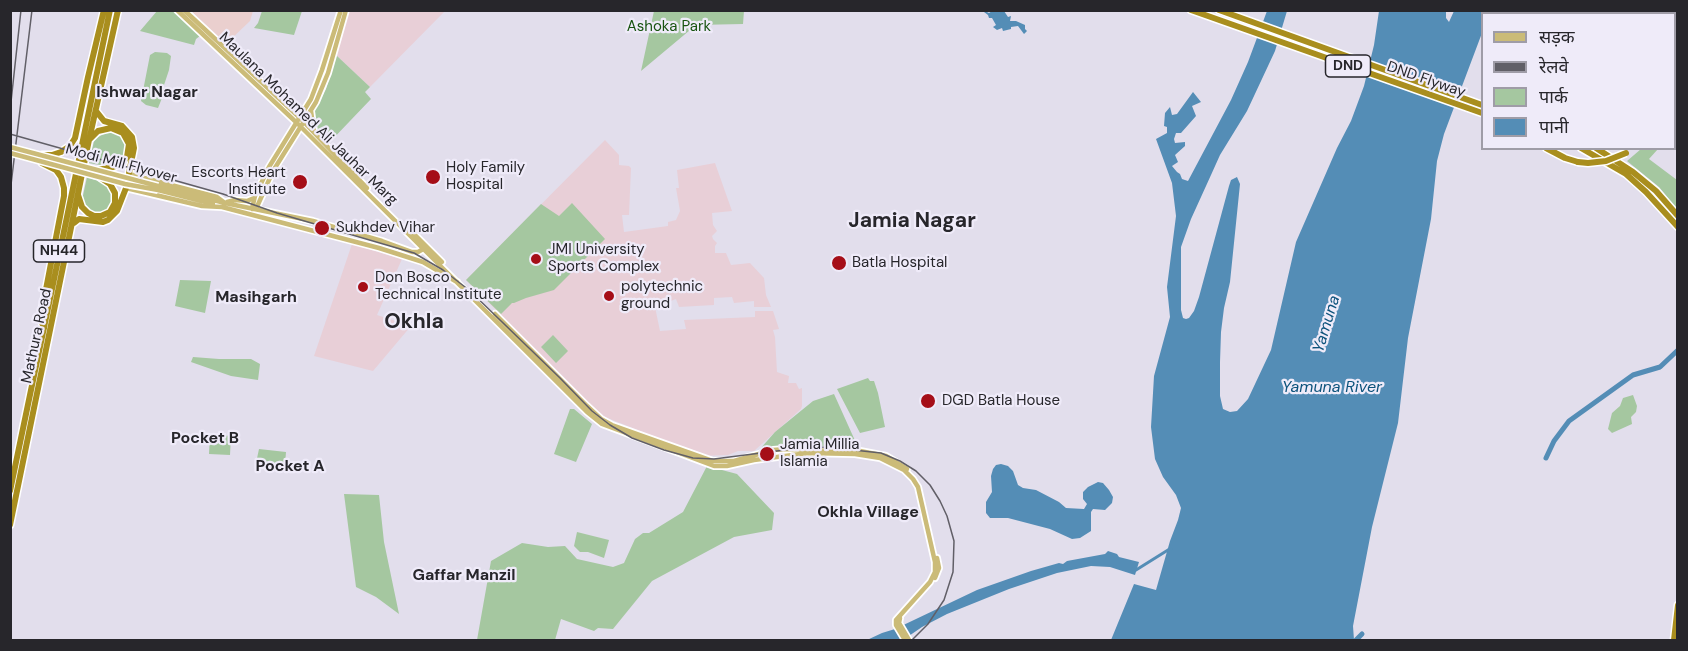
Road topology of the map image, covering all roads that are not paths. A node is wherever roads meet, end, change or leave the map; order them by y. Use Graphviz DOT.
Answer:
graph roads {
  1 [pos="104,10"];
  2 [pos="110,10"];
  3 [pos="118,10"];
  4 [pos="177,10"];
  5 [pos="184,10"];
  6 [pos="341,10"];
  7 [pos="346,10"];
  8 [pos="1191,10"];
  9 [pos="1219,10"];
  10 [pos="1468,104"];
  11 [pos="1481,105"];
  12 [pos="290,109"];
  13 [pos="309,109"];
  14 [pos="96,111"];
  15 [pos="1481,112"];
  16 [pos="301,123"];
  17 [pos="315,135"];
  18 [pos="89,140"];
  19 [pos="10,147"];
  20 [pos="1550,150"];
  21 [pos="1584,150"];
  22 [pos="1599,150"];
  23 [pos="1630,150"];
  24 [pos="10,153"];
  25 [pos="36,157"];
  26 [pos="98,173"];
  27 [pos="129,173"];
  28 [pos="126,188"];
  29 [pos="78,195"];
  30 [pos="258,197"];
  31 [pos="223,205"];
  32 [pos="253,211"];
  33 [pos="274,212"];
  34 [pos="1677,216"];
  35 [pos="72,226"];
  36 [pos="1677,227"];
  37 [pos="412,236"];
  38 [pos="426,248"];
  39 [pos="403,249"];
  40 [pos="418,252"];
  41 [pos="419,260"];
  42 [pos="459,281"];
  43 [pos="44,330"];
  44 [pos="10,491"];
  45 [pos="10,525"];
  46 [pos="1677,605"];
  47 [pos="908,640"];
  48 [pos="1674,640"];
  1 -- 25 [label="highway, bridge"];
  2 -- 43 [label="highway, Mathura Road / NH44"];
  3 -- 14 [label="highway, Mathura Road / NH44"];
  4 -- 16 [label="main road, Maulana Mohamed Ali Jauhar Marg"];
  5 -- 12 [label="main road, Maulana Mohamed Ali Jauhar Marg"];
  6 -- 13 [label="main road"];
  7 -- 13 [label="main road"];
  8 -- 10 [label="highway, DND Flyway / DND"];
  9 -- 10 [label="highway, DND Flyway / DND"];
  10 -- 11 [label="highway, DND Flyway"];
  10 -- 15 [label="highway, DND Flyway"];
  12 -- 13 [label="main road"];
  12 -- 16 [label="main road, Maulana Mohamed Ali Jauhar Marg"];
  13 -- 16 [label="main road"];
  13 -- 17 [label="main road"];
  14 -- 18 [label="highway, Mathura Road / NH44"];
  14 -- 27 [label="highway"];
  16 -- 17 [label="main road, Maulana Mohamed Ali Jauhar Marg"];
  16 -- 30 [label="main road"];
  16 -- 37 [label="main road, Maulana Mohamed Ali Jauhar Marg"];
  17 -- 38 [label="main road, Maulana Mohamed Ali Jauhar Marg"];
  18 -- 26 [label="highway"];
  18 -- 29 [label="highway, Mathura Road / NH44"];
  19 -- 25 [label="main road, Modi Mill Flyover, bridge"];
  20 -- 23 [label="highway, bridge"];
  21 -- 36 [label="highway"];
  22 -- 34 [label="highway"];
  24 -- 25 [label="main road, Modi Mill Flyover, bridge"];
  25 -- 26 [label="main road, Modi Mill Flyover, bridge"];
  25 -- 43 [label="highway, bridge"];
  26 -- 29 [label="highway, bridge"];
  26 -- 31 [label="main road, Modi Mill Flyover, bridge"];
  27 -- 28 [label="main road"];
  27 -- 31 [label="main road"];
  28 -- 31 [label="main road"];
  28 -- 35 [label="highway"];
  29 -- 35 [label="highway, Mathura Road / NH44"];
  30 -- 31 [label="main road"];
  30 -- 32 [label="main road"];
  30 -- 33 [label="main road"];
  31 -- 32 [label="main road"];
  32 -- 33 [label="main road"];
  32 -- 41 [label="main road"];
  33 -- 39 [label="main road"];
  35 -- 45 [label="highway, Mathura Road / NH44"];
  37 -- 38 [label="main road, Maulana Mohamed Ali Jauhar Marg"];
  37 -- 39 [label="main road"];
  38 -- 40 [label="main road"];
  38 -- 42 [label="main road, Maulana Mohamed Ali Jauhar Marg"];
  39 -- 40 [label="main road"];
  40 -- 41 [label="main road"];
  41 -- 42 [label="main road"];
  42 -- 47 [label="main road, Maulana Mohamed Ali Jauhar Marg"];
  43 -- 44 [label="highway, Mathura Road / NH44"];
  46 -- 48 [label="highway"];
}
